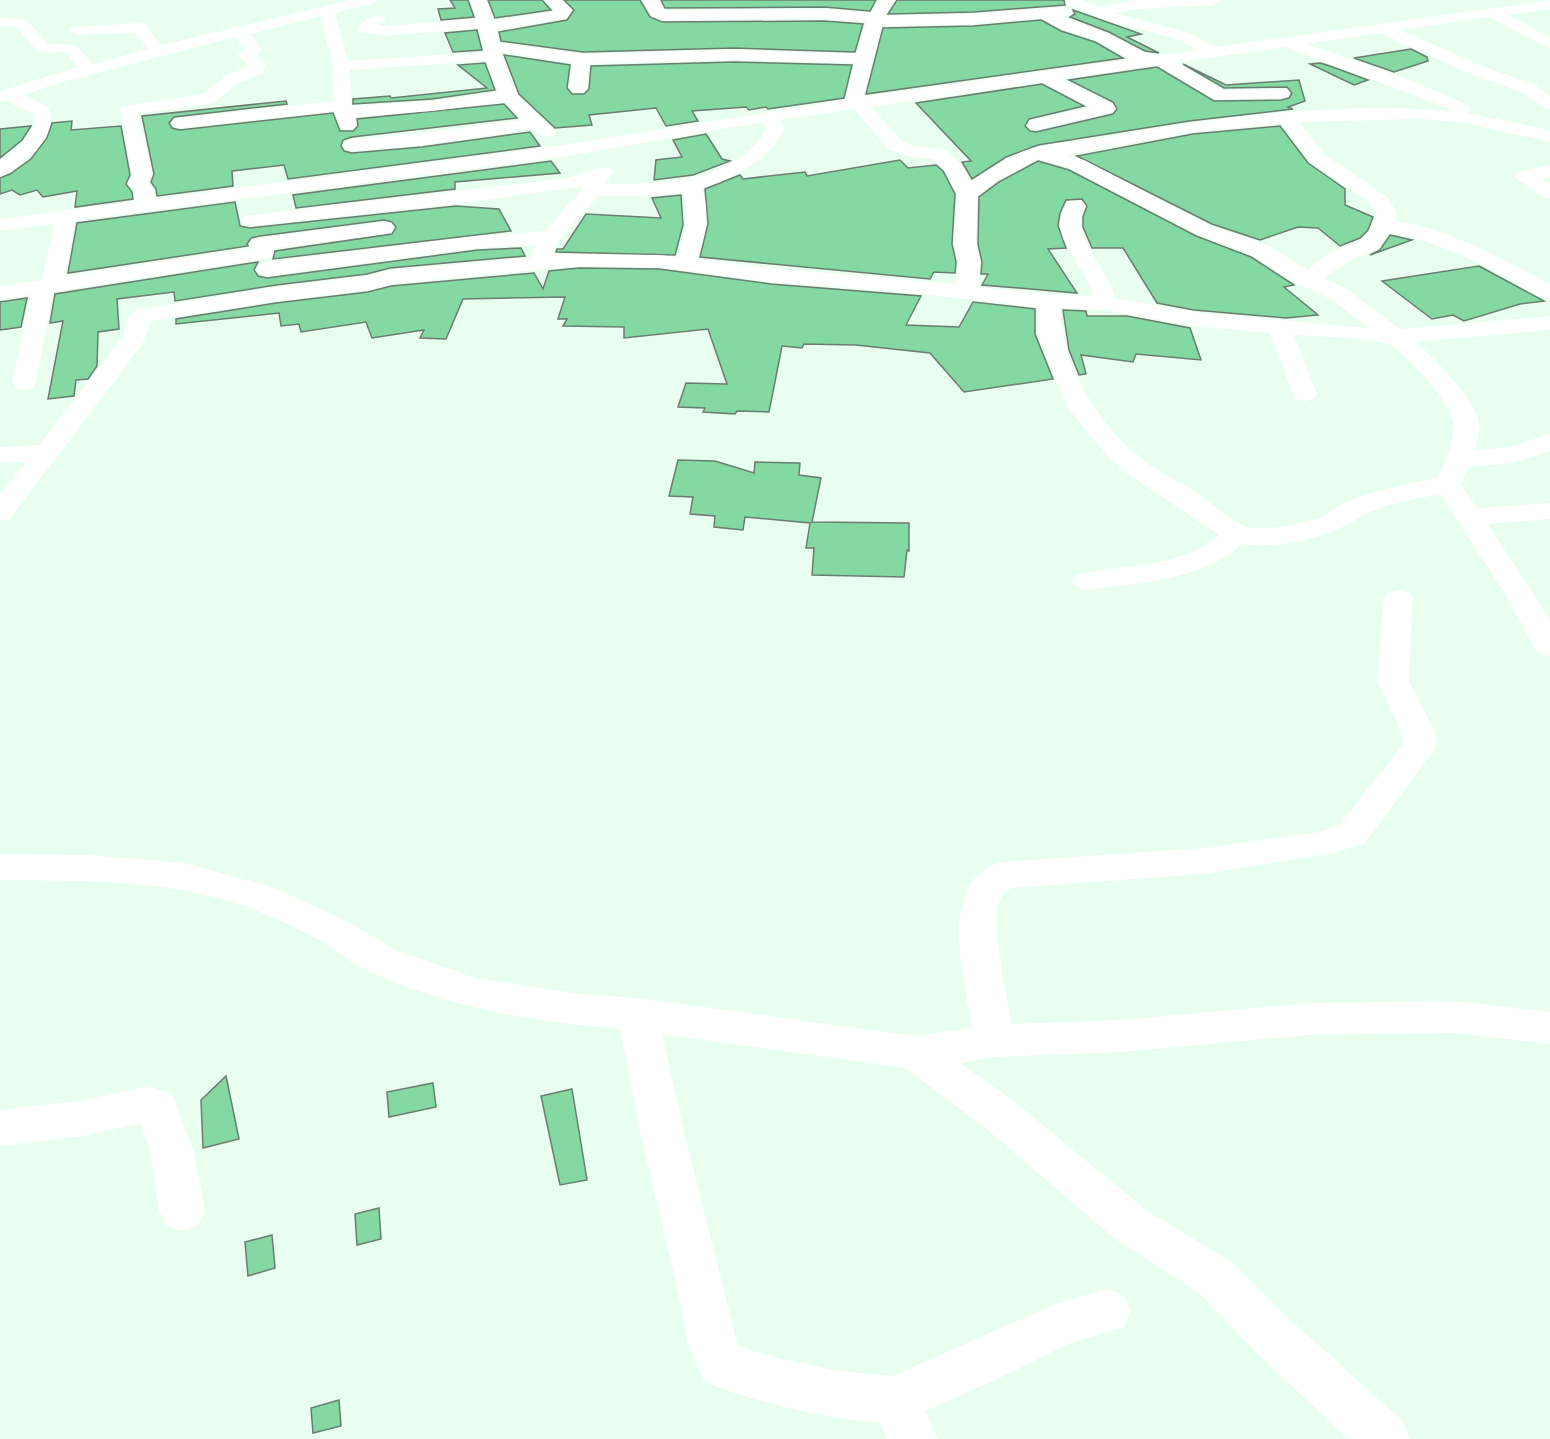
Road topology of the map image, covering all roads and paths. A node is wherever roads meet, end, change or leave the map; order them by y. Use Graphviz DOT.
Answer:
graph roads {
  1 [pos="369,0"];
  2 [pos="552,0"];
  3 [pos="650,0"];
  4 [pos="887,0"];
  5 [pos="1005,0"];
  6 [pos="1213,0"];
  7 [pos="1152,3"];
  8 [pos="1550,4"];
  9 [pos="1068,6"];
  10 [pos="750,7"];
  11 [pos="300,8"];
  12 [pos="326,9"];
  13 [pos="1092,11"];
  14 [pos="1491,12"];
  15 [pos="434,14"];
  16 [pos="1044,14"];
  17 [pos="484,15"];
  18 [pos="681,15"];
  19 [pos="875,19"];
  20 [pos="379,20"];
  21 [pos="0,22"];
  22 [pos="1382,28"];
  23 [pos="1151,29"];
  24 [pos="77,30"];
  25 [pos="238,32"];
  26 [pos="1287,41"];
  27 [pos="1550,44"];
  28 [pos="1240,49"];
  29 [pos="159,51"];
  30 [pos="493,51"];
  31 [pos="1213,52"];
  32 [pos="581,59"];
  33 [pos="863,59"];
  34 [pos="651,60"];
  35 [pos="1160,60"];
  36 [pos="1253,63"];
  37 [pos="341,66"];
  38 [pos="1530,69"];
  39 [pos="1476,70"];
  40 [pos="88,71"];
  41 [pos="1456,76"];
  42 [pos="1045,77"];
  43 [pos="1266,78"];
  44 [pos="1501,79"];
  45 [pos="105,82"];
  46 [pos="1435,82"];
  47 [pos="1000,83"];
  48 [pos="506,88"];
  49 [pos="578,88"];
  50 [pos="1415,88"];
  51 [pos="122,93"];
  52 [pos="1281,93"];
  53 [pos="383,94"];
  54 [pos="6,95"];
  55 [pos="270,96"];
  56 [pos="237,98"];
  57 [pos="208,99"];
  58 [pos="343,103"];
  59 [pos="858,104"];
  60 [pos="1550,104"];
  61 [pos="130,109"];
  62 [pos="769,116"];
  63 [pos="1292,117"];
  64 [pos="1465,118"];
  65 [pos="538,123"];
  66 [pos="1036,125"];
  67 [pos="130,129"];
  68 [pos="1550,136"];
  69 [pos="637,139"];
  70 [pos="352,145"];
  71 [pos="562,151"];
  72 [pos="1037,153"];
  73 [pos="0,170"];
  74 [pos="1550,171"];
  75 [pos="358,179"];
  76 [pos="691,185"];
  77 [pos="590,190"];
  78 [pos="1550,193"];
  79 [pos="244,194"];
  80 [pos="967,194"];
  81 [pos="1075,205"];
  82 [pos="145,206"];
  83 [pos="379,207"];
  84 [pos="546,207"];
  85 [pos="66,216"];
  86 [pos="251,220"];
  87 [pos="0,225"];
  88 [pos="407,225"];
  89 [pos="1383,226"];
  90 [pos="383,228"];
  91 [pos="551,237"];
  92 [pos="386,253"];
  93 [pos="263,255"];
  94 [pos="548,260"];
  95 [pos="685,264"];
  96 [pos="390,277"];
  97 [pos="1307,280"];
  98 [pos="48,286"];
  99 [pos="966,292"];
  100 [pos="0,293"];
  101 [pos="1550,293"];
  102 [pos="276,294"];
  103 [pos="1048,301"];
  104 [pos="1105,303"];
  105 [pos="1550,323"];
  106 [pos="1525,326"];
  107 [pos="1280,328"];
  108 [pos="1550,328"];
  109 [pos="1395,337"];
  110 [pos="24,383"];
  111 [pos="1305,394"];
  112 [pos="1550,442"];
  113 [pos="46,453"];
  114 [pos="0,455"];
  115 [pos="1452,472"];
  116 [pos="10,489"];
  117 [pos="1550,511"];
  118 [pos="0,513"];
  119 [pos="1469,517"];
  120 [pos="1236,534"];
  121 [pos="1086,581"];
  122 [pos="1398,599"];
  123 [pos="1550,646"];
  124 [pos="0,867"];
  125 [pos="637,1014"];
  126 [pos="1550,1028"];
  127 [pos="994,1041"];
  128 [pos="915,1053"];
  129 [pos="0,1128"];
  130 [pos="182,1211"];
  131 [pos="1107,1311"];
  132 [pos="903,1419"];
  133 [pos="1385,1439"];
  1 -- 12 [label="street"];
  2 -- 17 [label="street"];
  3 -- 18 [label="street"];
  4 -- 19 [label="street"];
  5 -- 9 [label="street"];
  6 -- 7 [label="street"];
  7 -- 13 [label="street"];
  7 -- 23 [label="street"];
  8 -- 14 [label="street"];
  9 -- 13 [label="street"];
  9 -- 16 [label="street"];
  10 -- 18 [label="street"];
  10 -- 19 [label="street"];
  11 -- 12 [label="street"];
  11 -- 25 [label="street"];
  12 -- 37 [label="street"];
  13 -- 23 [label="street"];
  14 -- 22 [label="street"];
  14 -- 27 [label="street"];
  15 -- 17 [label="street"];
  16 -- 19 [label="street"];
  16 -- 35 [label="street"];
  17 -- 20 [label="street"];
  17 -- 30 [label="street"];
  18 -- 34 [label="street"];
  19 -- 33 [label="street"];
  21 -- 40 [label="street"];
  22 -- 26 [label="street"];
  22 -- 39 [label="street"];
  23 -- 31 [label="street"];
  24 -- 29 [label="street"];
  25 -- 29 [label="street"];
  25 -- 57 [label="street"];
  26 -- 28 [label="street"];
  26 -- 50 [label="street"];
  28 -- 31 [label="street"];
  28 -- 36 [label="street"];
  29 -- 40 [label="street"];
  30 -- 32 [label="street"];
  30 -- 37 [label="street"];
  30 -- 48 [label="street"];
  31 -- 35 [label="street"];
  32 -- 34 [label="street"];
  32 -- 49 [label="street"];
  33 -- 34 [label="street"];
  33 -- 59 [label="street"];
  35 -- 42 [label="street"];
  35 -- 52 [label="street"];
  37 -- 58 [label="street"];
  38 -- 44 [label="street"];
  39 -- 41 [label="street"];
  39 -- 44 [label="street"];
  40 -- 45 [label="street"];
  40 -- 54 [label="street"];
  42 -- 47 [label="street"];
  42 -- 66 [label="street"];
  43 -- 52 [label="street"];
  44 -- 60 [label="street"];
  46 -- 50 [label="street"];
  47 -- 59 [label="street"];
  47 -- 66 [label="street"];
  48 -- 53 [label="street"];
  48 -- 58 [label="street"];
  48 -- 65 [label="street"];
  50 -- 64 [label="street"];
  51 -- 61 [label="street"];
  52 -- 63 [label="street"];
  54 -- 73 [label="street"];
  55 -- 58 [label="street"];
  56 -- 57 [label="street"];
  57 -- 61 [label="street"];
  58 -- 67 [label="street"];
  58 -- 70 [label="street"];
  59 -- 62 [label="street"];
  59 -- 80 [label="street"];
  61 -- 67 [label="street"];
  62 -- 69 [label="street"];
  62 -- 76 [label="street"];
  63 -- 64 [label="street"];
  63 -- 72 [label="street"];
  63 -- 89 [label="street"];
  64 -- 68 [label="street"];
  65 -- 70 [label="street"];
  65 -- 71 [label="street"];
  66 -- 72 [label="street"];
  67 -- 82 [label="street"];
  69 -- 71 [label="street"];
  69 -- 77 [label="street"];
  70 -- 75 [label="street"];
  71 -- 75 [label="street"];
  72 -- 80 [label="street"];
  72 -- 97 [label="street"];
  74 -- 78 [label="street"];
  75 -- 79 [label="street"];
  76 -- 77 [label="street"];
  76 -- 95 [label="street"];
  77 -- 83 [label="street"];
  77 -- 84 [label="street"];
  77 -- 91 [label="street"];
  79 -- 82 [label="street"];
  79 -- 86 [label="street"];
  80 -- 99 [label="street"];
  81 -- 104 [label="street"];
  82 -- 85 [label="street"];
  83 -- 86 [label="street"];
  83 -- 90 [label="street"];
  85 -- 87 [label="street"];
  85 -- 98 [label="street"];
  86 -- 93 [label="street"];
  88 -- 90 [label="street"];
  89 -- 97 [label="street"];
  89 -- 101 [label="street"];
  90 -- 92 [label="street"];
  90 -- 93 [label="street"];
  91 -- 92 [label="street"];
  91 -- 94 [label="street"];
  92 -- 93 [label="street"];
  92 -- 96 [label="street"];
  93 -- 98 [label="street"];
  93 -- 102 [label="street"];
  94 -- 95 [label="street"];
  94 -- 96 [label="street"];
  95 -- 99 [label="street"];
  96 -- 102 [label="street"];
  97 -- 109 [label="street"];
  98 -- 100 [label="street"];
  98 -- 110 [label="street"];
  99 -- 103 [label="street"];
  102 -- 113 [label="street"];
  103 -- 104 [label="street"];
  103 -- 120 [label="street"];
  104 -- 107 [label="street"];
  105 -- 106 [label="street"];
  106 -- 108 [label="street"];
  106 -- 109 [label="street"];
  107 -- 109 [label="street"];
  107 -- 111 [label="street"];
  109 -- 115 [label="street"];
  112 -- 115 [label="street"];
  113 -- 114 [label="street"];
  113 -- 116 [label="street"];
  115 -- 119 [label="street"];
  115 -- 120 [label="street"];
  116 -- 118 [label="street"];
  117 -- 119 [label="street"];
  119 -- 123 [label="street"];
  120 -- 121 [label="street"];
  122 -- 127 [label="street"];
  124 -- 125 [label="street"];
  125 -- 128 [label="street"];
  125 -- 132 [label="street"];
  126 -- 127 [label="street"];
  127 -- 128 [label="street"];
  128 -- 133 [label="street"];
  129 -- 130 [label="street"];
  131 -- 132 [label="street"];
}
